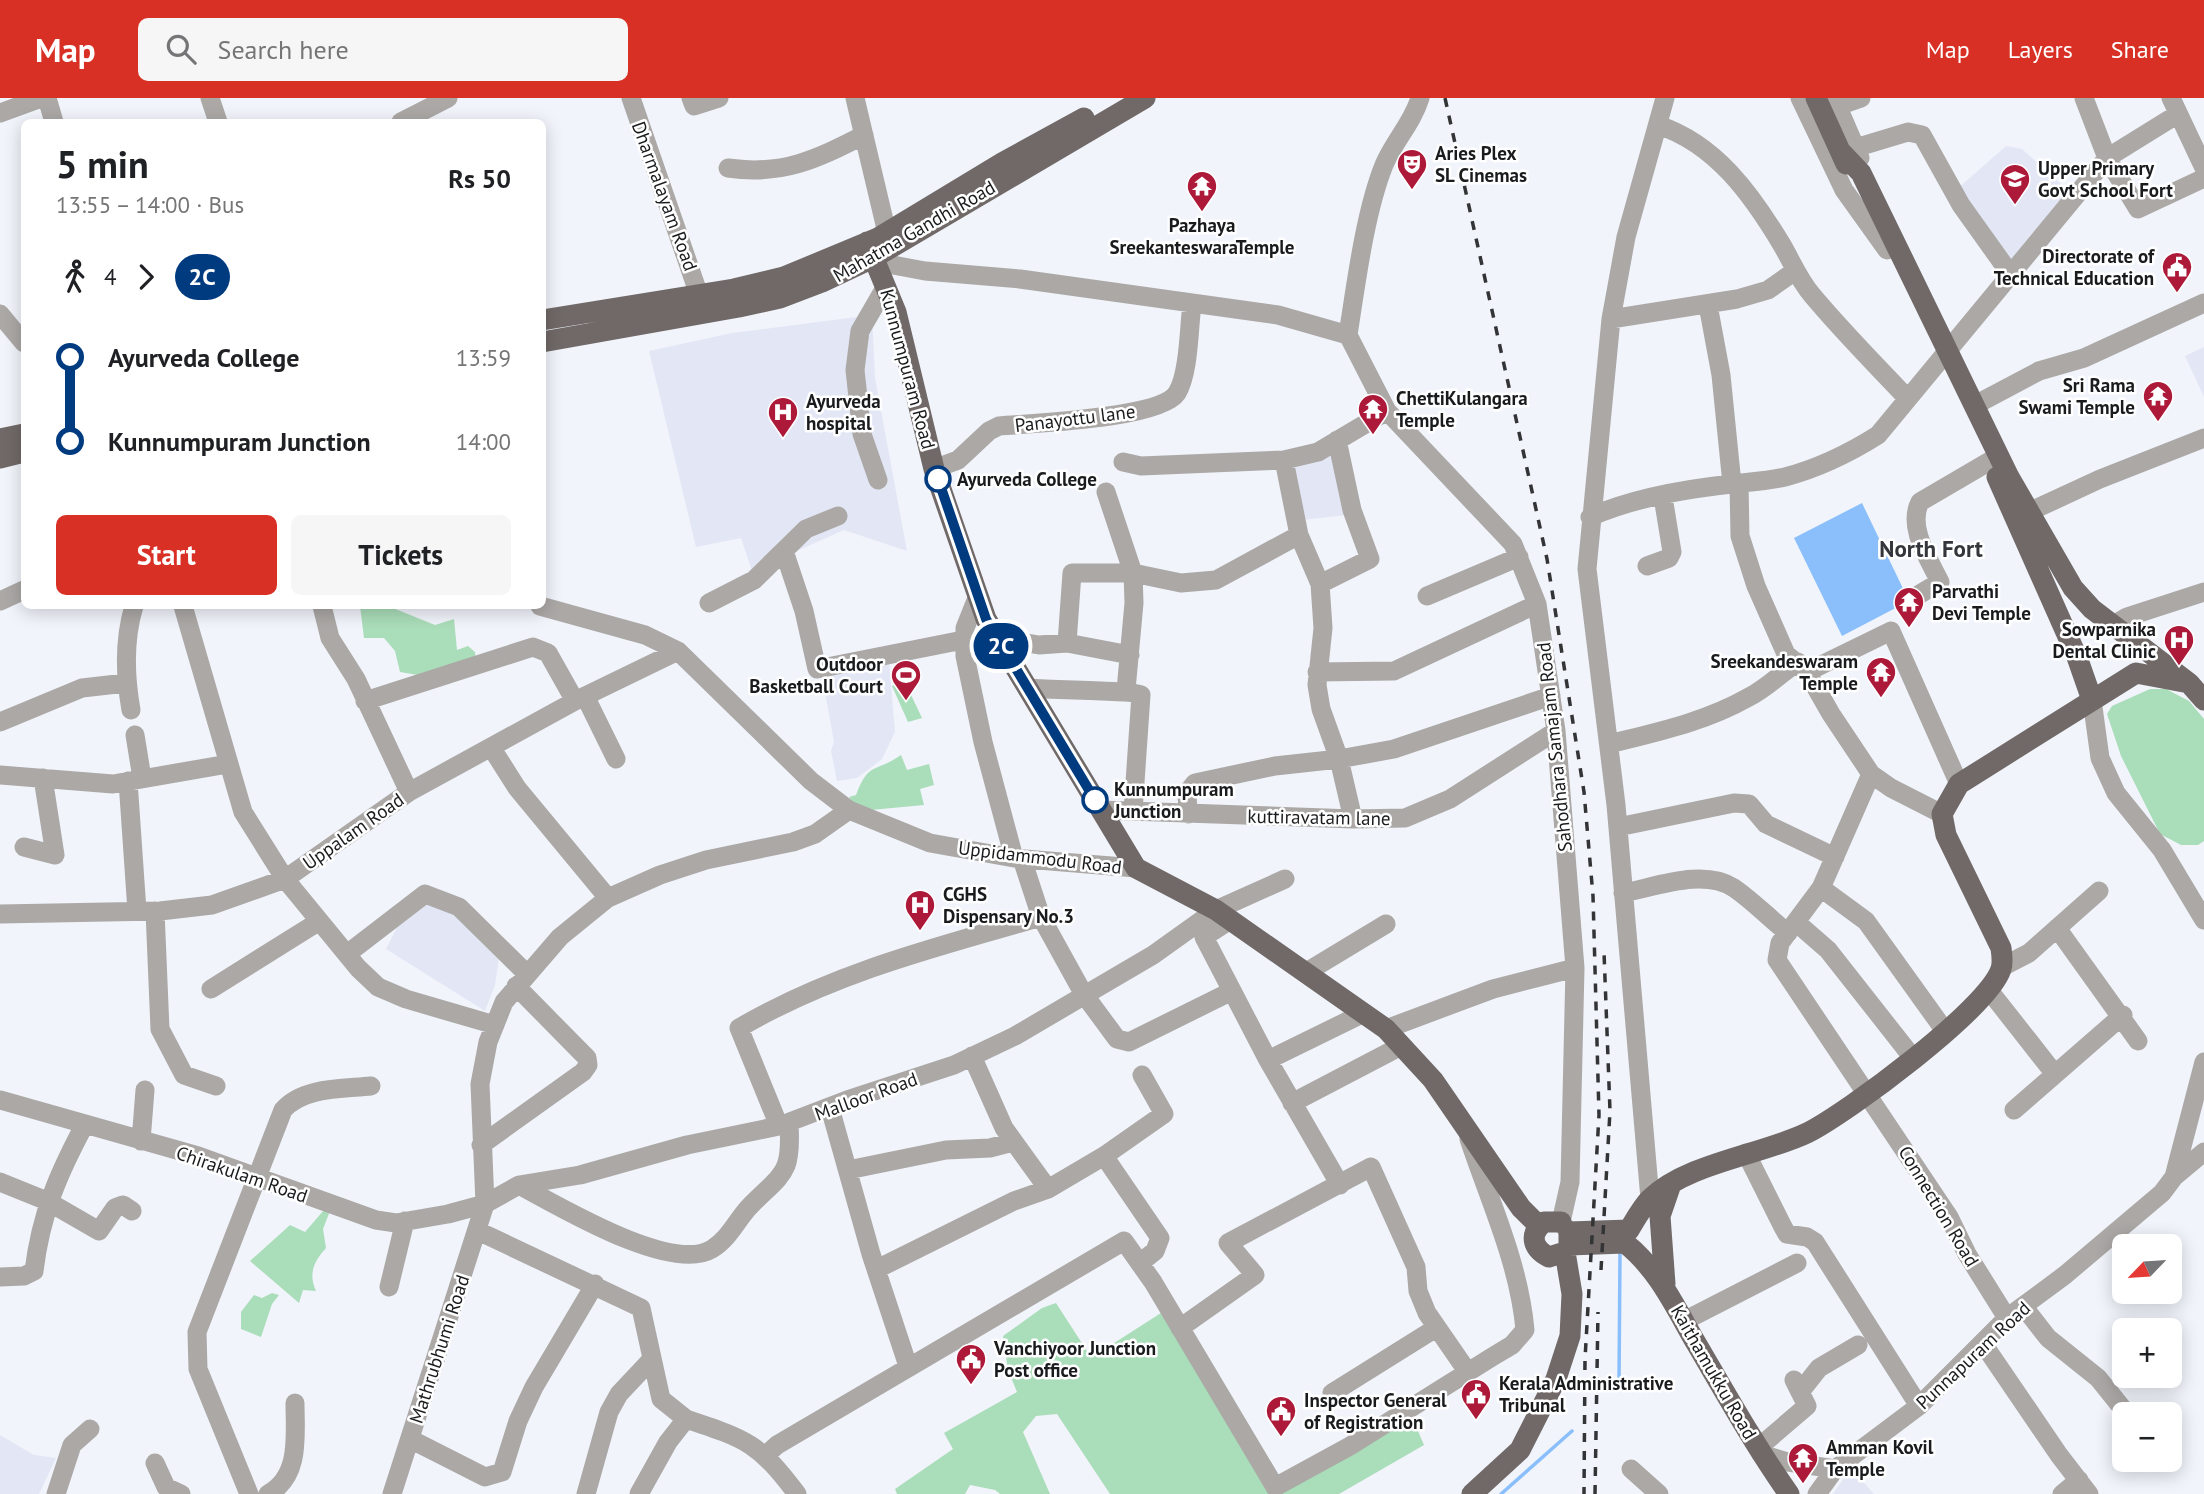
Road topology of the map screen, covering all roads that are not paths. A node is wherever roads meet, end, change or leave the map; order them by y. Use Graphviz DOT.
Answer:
graph roads {
  1 [pos="41,98"];
  2 [pos="47,98"];
  3 [pos="210,98"];
  4 [pos="448,98"];
  5 [pos="631,98"];
  6 [pos="691,98"];
  7 [pos="719,98"];
  8 [pos="855,98"];
  9 [pos="1121,98"];
  10 [pos="1145,98"];
  11 [pos="1420,98"];
  12 [pos="1665,98"];
  13 [pos="1800,98"];
  14 [pos="1816,98"];
  15 [pos="1861,98"];
  16 [pos="2084,98"];
  17 [pos="1836,102"];
  18 [pos="2174,106"];
  19 [pos="0,113"];
  20 [pos="53,119"];
  21 [pos="217,119"];
  22 [pos="407,119"];
  23 [pos="1658,125"];
  24 [pos="864,135"];
  25 [pos="1849,150"];
  26 [pos="2107,158"];
  27 [pos="728,168"];
  28 [pos="2204,168"];
  29 [pos="2204,178"];
  30 [pos="887,233"];
  31 [pos="1890,242"];
  32 [pos="871,250"];
  33 [pos="1795,271"];
  34 [pos="2011,275"];
  35 [pos="886,286"];
  36 [pos="699,295"];
  37 [pos="1192,303"];
  38 [pos="2204,303"];
  39 [pos="1709,305"];
  40 [pos="0,314"];
  41 [pos="546,319"];
  42 [pos="1611,319"];
  43 [pos="1348,335"];
  44 [pos="21,339"];
  45 [pos="546,341"];
  46 [pos="1944,353"];
  47 [pos="1907,398"];
  48 [pos="1975,405"];
  49 [pos="1387,411"];
  50 [pos="21,435"];
  51 [pos="0,439"];
  52 [pos="2204,439"];
  53 [pos="1337,440"];
  54 [pos="21,453"];
  55 [pos="0,458"];
  56 [pos="1284,460"];
  57 [pos="1990,461"];
  58 [pos="1123,462"];
  59 [pos="934,469"];
  60 [pos="878,480"];
  61 [pos="1735,483"];
  62 [pos="1106,492"];
  63 [pos="1663,496"];
  64 [pos="2031,512"];
  65 [pos="838,516"];
  66 [pos="1590,517"];
  67 [pos="1299,535"];
  68 [pos="784,551"];
  69 [pos="1519,557"];
  70 [pos="1647,566"];
  71 [pos="1133,573"];
  72 [pos="1320,584"];
  73 [pos="21,591"];
  74 [pos="2204,592"];
  75 [pos="1427,596"];
  76 [pos="1915,597"];
  77 [pos="977,598"];
  78 [pos="0,601"];
  79 [pos="709,603"];
  80 [pos="1537,604"];
  81 [pos="546,608"];
  82 [pos="127,609"];
  83 [pos="184,609"];
  84 [pos="323,609"];
  85 [pos="2112,626"];
  86 [pos="963,640"];
  87 [pos="998,641"];
  88 [pos="1067,643"];
  89 [pos="678,651"];
  90 [pos="1130,655"];
  91 [pos="1803,667"];
  92 [pos="1317,672"];
  93 [pos="126,683"];
  94 [pos="2189,683"];
  95 [pos="1027,688"];
  96 [pos="1126,690"];
  97 [pos="1551,696"];
  98 [pos="580,698"];
  99 [pos="2092,700"];
  100 [pos="2204,700"];
  101 [pos="365,701"];
  102 [pos="131,709"];
  103 [pos="0,722"];
  104 [pos="1556,731"];
  105 [pos="135,736"];
  106 [pos="1609,744"];
  107 [pos="491,747"];
  108 [pos="616,759"];
  109 [pos="1339,759"];
  110 [pos="228,764"];
  111 [pos="1871,774"];
  112 [pos="0,775"];
  113 [pos="43,778"];
  114 [pos="135,779"];
  115 [pos="1959,784"];
  116 [pos="409,792"];
  117 [pos="849,810"];
  118 [pos="1100,810"];
  119 [pos="1133,811"];
  120 [pos="1188,814"];
  121 [pos="1942,814"];
  122 [pos="1353,819"];
  123 [pos="1618,827"];
  124 [pos="24,847"];
  125 [pos="1835,857"];
  126 [pos="1018,858"];
  127 [pos="1136,868"];
  128 [pos="285,879"];
  129 [pos="1285,879"];
  130 [pos="1821,888"];
  131 [pos="2099,891"];
  132 [pos="1623,894"];
  133 [pos="608,898"];
  134 [pos="146,911"];
  135 [pos="0,914"];
  136 [pos="1223,915"];
  137 [pos="1041,917"];
  138 [pos="2204,920"];
  139 [pos="318,922"];
  140 [pos="1386,924"];
  141 [pos="1792,928"];
  142 [pos="2057,928"];
  143 [pos="347,954"];
  144 [pos="2002,967"];
  145 [pos="1575,968"];
  146 [pos="1305,973"];
  147 [pos="522,980"];
  148 [pos="211,989"];
  149 [pos="1988,989"];
  150 [pos="1232,991"];
  151 [pos="1083,993"];
  152 [pos="1364,1013"];
  153 [pos="2123,1015"];
  154 [pos="495,1025"];
  155 [pos="1386,1029"];
  156 [pos="1945,1031"];
  157 [pos="2138,1041"];
  158 [pos="1401,1046"];
  159 [pos="972,1056"];
  160 [pos="1913,1058"];
  161 [pos="1268,1060"];
  162 [pos="2204,1062"];
  163 [pos="2054,1073"];
  164 [pos="1142,1075"];
  165 [pos="216,1086"];
  166 [pos="371,1086"];
  167 [pos="145,1090"];
  168 [pos="1869,1096"];
  169 [pos="0,1100"];
  170 [pos="1293,1103"];
  171 [pos="830,1108"];
  172 [pos="2014,1110"];
  173 [pos="1464,1122"];
  174 [pos="85,1124"];
  175 [pos="784,1125"];
  176 [pos="141,1141"];
  177 [pos="1013,1142"];
  178 [pos="481,1145"];
  179 [pos="2204,1152"];
  180 [pos="1746,1153"];
  181 [pos="1104,1156"];
  182 [pos="848,1170"];
  183 [pos="2174,1177"];
  184 [pos="258,1178"];
  185 [pos="0,1182"];
  186 [pos="519,1185"];
  187 [pos="1340,1185"];
  188 [pos="1048,1189"];
  189 [pos="47,1201"];
  190 [pos="485,1203"];
  191 [pos="1655,1208"];
  192 [pos="132,1211"];
  193 [pos="405,1222"];
  194 [pos="478,1231"];
  195 [pos="1536,1231"];
  196 [pos="1626,1236"];
  197 [pos="1563,1242"];
  198 [pos="1661,1257"];
  199 [pos="1140,1263"];
  200 [pos="1797,1263"];
  201 [pos="877,1269"];
  202 [pos="0,1277"];
  203 [pos="595,1284"];
  204 [pos="389,1287"];
  205 [pos="1666,1290"];
  206 [pos="2015,1312"];
  207 [pos="1684,1321"];
  208 [pos="1180,1328"];
  209 [pos="1436,1328"];
  210 [pos="1858,1345"];
  211 [pos="1984,1345"];
  212 [pos="650,1360"];
  213 [pos="908,1366"];
  214 [pos="1467,1371"];
  215 [pos="1332,1393"];
  216 [pos="2117,1402"];
  217 [pos="295,1403"];
  218 [pos="1919,1406"];
  219 [pos="686,1419"];
  220 [pos="90,1429"];
  221 [pos="410,1439"];
  222 [pos="1760,1451"];
  223 [pos="766,1455"];
  224 [pos="155,1463"];
  225 [pos="1631,1469"];
  226 [pos="1835,1469"];
  227 [pos="2085,1487"];
  228 [pos="1282,1489"];
  229 [pos="56,1494"];
  230 [pos="180,1494"];
  231 [pos="249,1494"];
  232 [pos="268,1494"];
  233 [pos="392,1494"];
  234 [pos="586,1494"];
  235 [pos="639,1494"];
  236 [pos="797,1494"];
  237 [pos="1472,1494"];
  238 [pos="1659,1494"];
  239 [pos="1789,1494"];
  240 [pos="1817,1494"];
  241 [pos="2062,1494"];
  1 -- 19 [label="street"];
  2 -- 20 [label="street"];
  3 -- 21 [label="street"];
  4 -- 22 [label="street"];
  5 -- 36 [label="street, Dharmalayam Road"];
  6 -- 7 [label="street"];
  8 -- 24 [label="street"];
  9 -- 30 [label="main road, Mahatma Gandhi Road"];
  10 -- 32 [label="main road, Mahatma Gandhi Road"];
  11 -- 43 [label="street"];
  12 -- 23 [label="street"];
  13 -- 31 [label="street"];
  14 -- 25 [label="main road"];
  15 -- 17 [label="street"];
  16 -- 26 [label="street"];
  17 -- 25 [label="street"];
  18 -- 26 [label="street"];
  18 -- 28 [label="street"];
  23 -- 33 [label="street"];
  23 -- 42 [label="street"];
  24 -- 27 [label="street"];
  24 -- 30 [label="street"];
  25 -- 31 [label="main road"];
  25 -- 34 [label="street"];
  26 -- 29 [label="street"];
  26 -- 34 [label="street"];
  30 -- 32 [label="main road, Mahatma Gandhi Road"];
  31 -- 46 [label="main road"];
  32 -- 35 [label="main road, Kunnumpuram Road"];
  32 -- 36 [label="main road, Mahatma Gandhi Road"];
  32 -- 37 [label="street"];
  32 -- 45 [label="main road, Mahatma Gandhi Road"];
  33 -- 39 [label="street"];
  33 -- 47 [label="street"];
  34 -- 46 [label="street"];
  35 -- 59 [label="main road, Kunnumpuram Road"];
  35 -- 60 [label="street"];
  36 -- 41 [label="main road, Mahatma Gandhi Road"];
  37 -- 43 [label="street"];
  37 -- 59 [label="street, Panayottu lane"];
  38 -- 48 [label="street"];
  39 -- 42 [label="street"];
  39 -- 61 [label="street"];
  40 -- 44 [label="street"];
  42 -- 66 [label="street"];
  43 -- 49 [label="street, Sahodhara Samajam Road"];
  46 -- 47 [label="street"];
  46 -- 48 [label="main road"];
  46 -- 57 [label="main road"];
  47 -- 61 [label="street"];
  48 -- 64 [label="main road"];
  49 -- 53 [label="street"];
  49 -- 69 [label="street, Sahodhara Samajam Road"];
  50 -- 51 [label="main road"];
  52 -- 64 [label="street"];
  53 -- 56 [label="street"];
  53 -- 72 [label="street"];
  54 -- 55 [label="main road"];
  56 -- 58 [label="street"];
  56 -- 67 [label="street"];
  57 -- 76 [label="street"];
  57 -- 99 [label="main road"];
  59 -- 77 [label="main road, Kunnumpuram Road"];
  61 -- 63 [label="street"];
  61 -- 91 [label="street"];
  62 -- 71 [label="street"];
  63 -- 66 [label="street"];
  63 -- 70 [label="street"];
  64 -- 85 [label="main road"];
  65 -- 68 [label="street"];
  66 -- 106 [label="street"];
  67 -- 71 [label="street"];
  67 -- 72 [label="street"];
  68 -- 79 [label="street"];
  68 -- 86 [label="street"];
  69 -- 75 [label="street"];
  69 -- 80 [label="street, Sahodhara Samajam Road"];
  71 -- 88 [label="street"];
  71 -- 90 [label="street"];
  72 -- 92 [label="street"];
  73 -- 78 [label="street"];
  74 -- 85 [label="street"];
  77 -- 86 [label="street"];
  77 -- 87 [label="main road, Kunnumpuram Road"];
  80 -- 92 [label="street"];
  80 -- 97 [label="street, Sahodhara Samajam Road"];
  81 -- 89 [label="street, Uppidammodu Road"];
  82 -- 93 [label="street"];
  83 -- 110 [label="street"];
  84 -- 101 [label="street"];
  85 -- 94 [label="main road"];
  86 -- 87 [label="street"];
  86 -- 126 [label="street"];
  87 -- 88 [label="street"];
  87 -- 95 [label="main road, Kunnumpuram Road"];
  88 -- 90 [label="street"];
  89 -- 98 [label="street, Uppalam Road"];
  89 -- 117 [label="street, Uppidammodu Road"];
  90 -- 96 [label="street"];
  91 -- 106 [label="street"];
  91 -- 111 [label="street"];
  91 -- 115 [label="street"];
  92 -- 109 [label="street"];
  93 -- 102 [label="street"];
  93 -- 103 [label="street"];
  94 -- 99 [label="main road"];
  94 -- 100 [label="main road"];
  95 -- 96 [label="street"];
  95 -- 118 [label="main road, Kunnumpuram Road"];
  96 -- 119 [label="street"];
  97 -- 104 [label="street, Sahodhara Samajam Road"];
  97 -- 109 [label="street"];
  98 -- 101 [label="street"];
  98 -- 107 [label="street, Uppalam Road"];
  98 -- 108 [label="street"];
  99 -- 115 [label="main road"];
  99 -- 138 [label="street"];
  101 -- 116 [label="street"];
  104 -- 122 [label="street, kuttiravatam lane"];
  104 -- 145 [label="street, Sahodhara Samajam Road"];
  105 -- 114 [label="street"];
  106 -- 123 [label="street"];
  107 -- 116 [label="street, Uppalam Road"];
  107 -- 133 [label="street"];
  109 -- 120 [label="street"];
  109 -- 122 [label="street"];
  110 -- 114 [label="street"];
  110 -- 128 [label="street"];
  111 -- 121 [label="street"];
  111 -- 125 [label="street, Connection Road"];
  112 -- 113 [label="street"];
  113 -- 114 [label="street"];
  113 -- 124 [label="street"];
  114 -- 134 [label="street"];
  115 -- 121 [label="main road"];
  116 -- 128 [label="street, Uppalam Road"];
  117 -- 126 [label="street, Uppidammodu Road"];
  117 -- 133 [label="street, Mathrubhumi Road"];
  118 -- 119 [label="street, kuttiravatam lane"];
  118 -- 127 [label="main road, Kunnumpuram Road"];
  119 -- 120 [label="street, kuttiravatam lane"];
  120 -- 122 [label="street, kuttiravatam lane"];
  121 -- 144 [label="main road"];
  123 -- 125 [label="street"];
  123 -- 132 [label="street"];
  125 -- 130 [label="street, Connection Road"];
  126 -- 127 [label="street, Uppidammodu Road"];
  126 -- 137 [label="street"];
  127 -- 136 [label="main road, Uppidammodu Road"];
  128 -- 134 [label="street, Uppalam Road"];
  128 -- 139 [label="street"];
  129 -- 136 [label="street"];
  130 -- 141 [label="street, Connection Road"];
  130 -- 156 [label="street"];
  131 -- 142 [label="street"];
  132 -- 141 [label="street"];
  132 -- 191 [label="street"];
  133 -- 147 [label="street, Mathrubhumi Road"];
  134 -- 135 [label="street, Uppalam Road"];
  134 -- 165 [label="street"];
  136 -- 146 [label="main road, Uppidammodu Road"];
  136 -- 150 [label="street"];
  136 -- 151 [label="street, Malloor Road"];
  137 -- 151 [label="street"];
  137 -- 175 [label="street"];
  139 -- 143 [label="street"];
  139 -- 148 [label="street"];
  140 -- 146 [label="street"];
  141 -- 160 [label="street"];
  141 -- 168 [label="street, Connection Road"];
  142 -- 144 [label="street"];
  142 -- 153 [label="street"];
  143 -- 147 [label="street"];
  143 -- 154 [label="street"];
  144 -- 149 [label="main road"];
  145 -- 155 [label="street"];
  145 -- 197 [label="street, Sahodhara Samajam Road"];
  146 -- 152 [label="main road, Uppidammodu Road"];
  147 -- 154 [label="street, Mathrubhumi Road"];
  147 -- 178 [label="street"];
  149 -- 156 [label="main road"];
  149 -- 163 [label="street"];
  150 -- 151 [label="street"];
  150 -- 161 [label="street"];
  151 -- 159 [label="street, Malloor Road"];
  152 -- 155 [label="main road, Uppidammodu Road"];
  152 -- 161 [label="street"];
  153 -- 157 [label="street"];
  153 -- 163 [label="street"];
  154 -- 178 [label="street, Mathrubhumi Road"];
  155 -- 158 [label="main road, Uppidammodu Road"];
  156 -- 160 [label="main road"];
  158 -- 170 [label="street"];
  158 -- 173 [label="main road, Uppidammodu Road"];
  159 -- 171 [label="street, Malloor Road"];
  159 -- 177 [label="street"];
  160 -- 168 [label="main road"];
  161 -- 170 [label="street"];
  162 -- 183 [label="street, Punnapuram Road"];
  163 -- 172 [label="street"];
  164 -- 181 [label="street"];
  166 -- 184 [label="street"];
  167 -- 176 [label="street"];
  168 -- 180 [label="main road"];
  168 -- 206 [label="street, Connection Road"];
  169 -- 174 [label="street, Chirakulam Road"];
  170 -- 187 [label="street"];
  171 -- 175 [label="street, Malloor Road"];
  171 -- 182 [label="street"];
  173 -- 195 [label="main road, Uppidammodu Road"];
  173 -- 214 [label="street"];
  174 -- 176 [label="street, Chirakulam Road"];
  174 -- 189 [label="street"];
  175 -- 186 [label="street, Malloor Road"];
  175 -- 186 [label="street"];
  176 -- 184 [label="street, Chirakulam Road"];
  177 -- 182 [label="street"];
  177 -- 188 [label="street"];
  178 -- 190 [label="street, Mathrubhumi Road"];
  179 -- 183 [label="street"];
  180 -- 191 [label="main road"];
  180 -- 218 [label="street"];
  181 -- 188 [label="street"];
  181 -- 199 [label="street"];
  182 -- 201 [label="street"];
  183 -- 206 [label="street, Punnapuram Road"];
  184 -- 193 [label="street, Chirakulam Road"];
  184 -- 231 [label="street"];
  185 -- 189 [label="street"];
  186 -- 190 [label="street, Malloor Road"];
  187 -- 208 [label="street"];
  187 -- 209 [label="street"];
  188 -- 201 [label="street"];
  189 -- 192 [label="street"];
  189 -- 202 [label="street"];
  190 -- 193 [label="street, Chirakulam Road"];
  190 -- 194 [label="street, Mathrubhumi Road"];
  191 -- 196 [label="main road"];
  191 -- 198 [label="main road"];
  193 -- 204 [label="street"];
  194 -- 203 [label="street"];
  194 -- 221 [label="street, Mathrubhumi Road"];
  195 -- 197 [label="main road"];
  195 -- 197 [label="main road, Uppidammodu Road"];
  196 -- 197 [label="main road"];
  196 -- 198 [label="main road"];
  196 -- 205 [label="main road, Kaithamukku Road"];
  197 -- 237 [label="main road"];
  198 -- 205 [label="main road"];
  199 -- 208 [label="street"];
  199 -- 213 [label="street"];
  200 -- 207 [label="street"];
  201 -- 213 [label="street"];
  203 -- 212 [label="street"];
  203 -- 221 [label="street"];
  205 -- 207 [label="main road, Kaithamukku Road"];
  206 -- 211 [label="street, Punnapuram Road"];
  206 -- 216 [label="street, Connection Road"];
  207 -- 222 [label="main road, Kaithamukku Road"];
  208 -- 228 [label="street"];
  209 -- 214 [label="street"];
  209 -- 215 [label="street"];
  210 -- 222 [label="street"];
  211 -- 218 [label="street, Punnapuram Road"];
  211 -- 227 [label="street"];
  212 -- 219 [label="street"];
  212 -- 234 [label="street"];
  213 -- 223 [label="street"];
  214 -- 228 [label="street"];
  217 -- 232 [label="street"];
  218 -- 226 [label="street, Punnapuram Road"];
  219 -- 223 [label="street"];
  219 -- 235 [label="street"];
  220 -- 229 [label="street"];
  221 -- 233 [label="street, Mathrubhumi Road"];
  222 -- 226 [label="street"];
  222 -- 239 [label="main road, Kaithamukku Road"];
  223 -- 236 [label="street"];
  224 -- 230 [label="street"];
  225 -- 238 [label="street"];
  226 -- 240 [label="street, Punnapuram Road"];
  227 -- 241 [label="street"];
}
